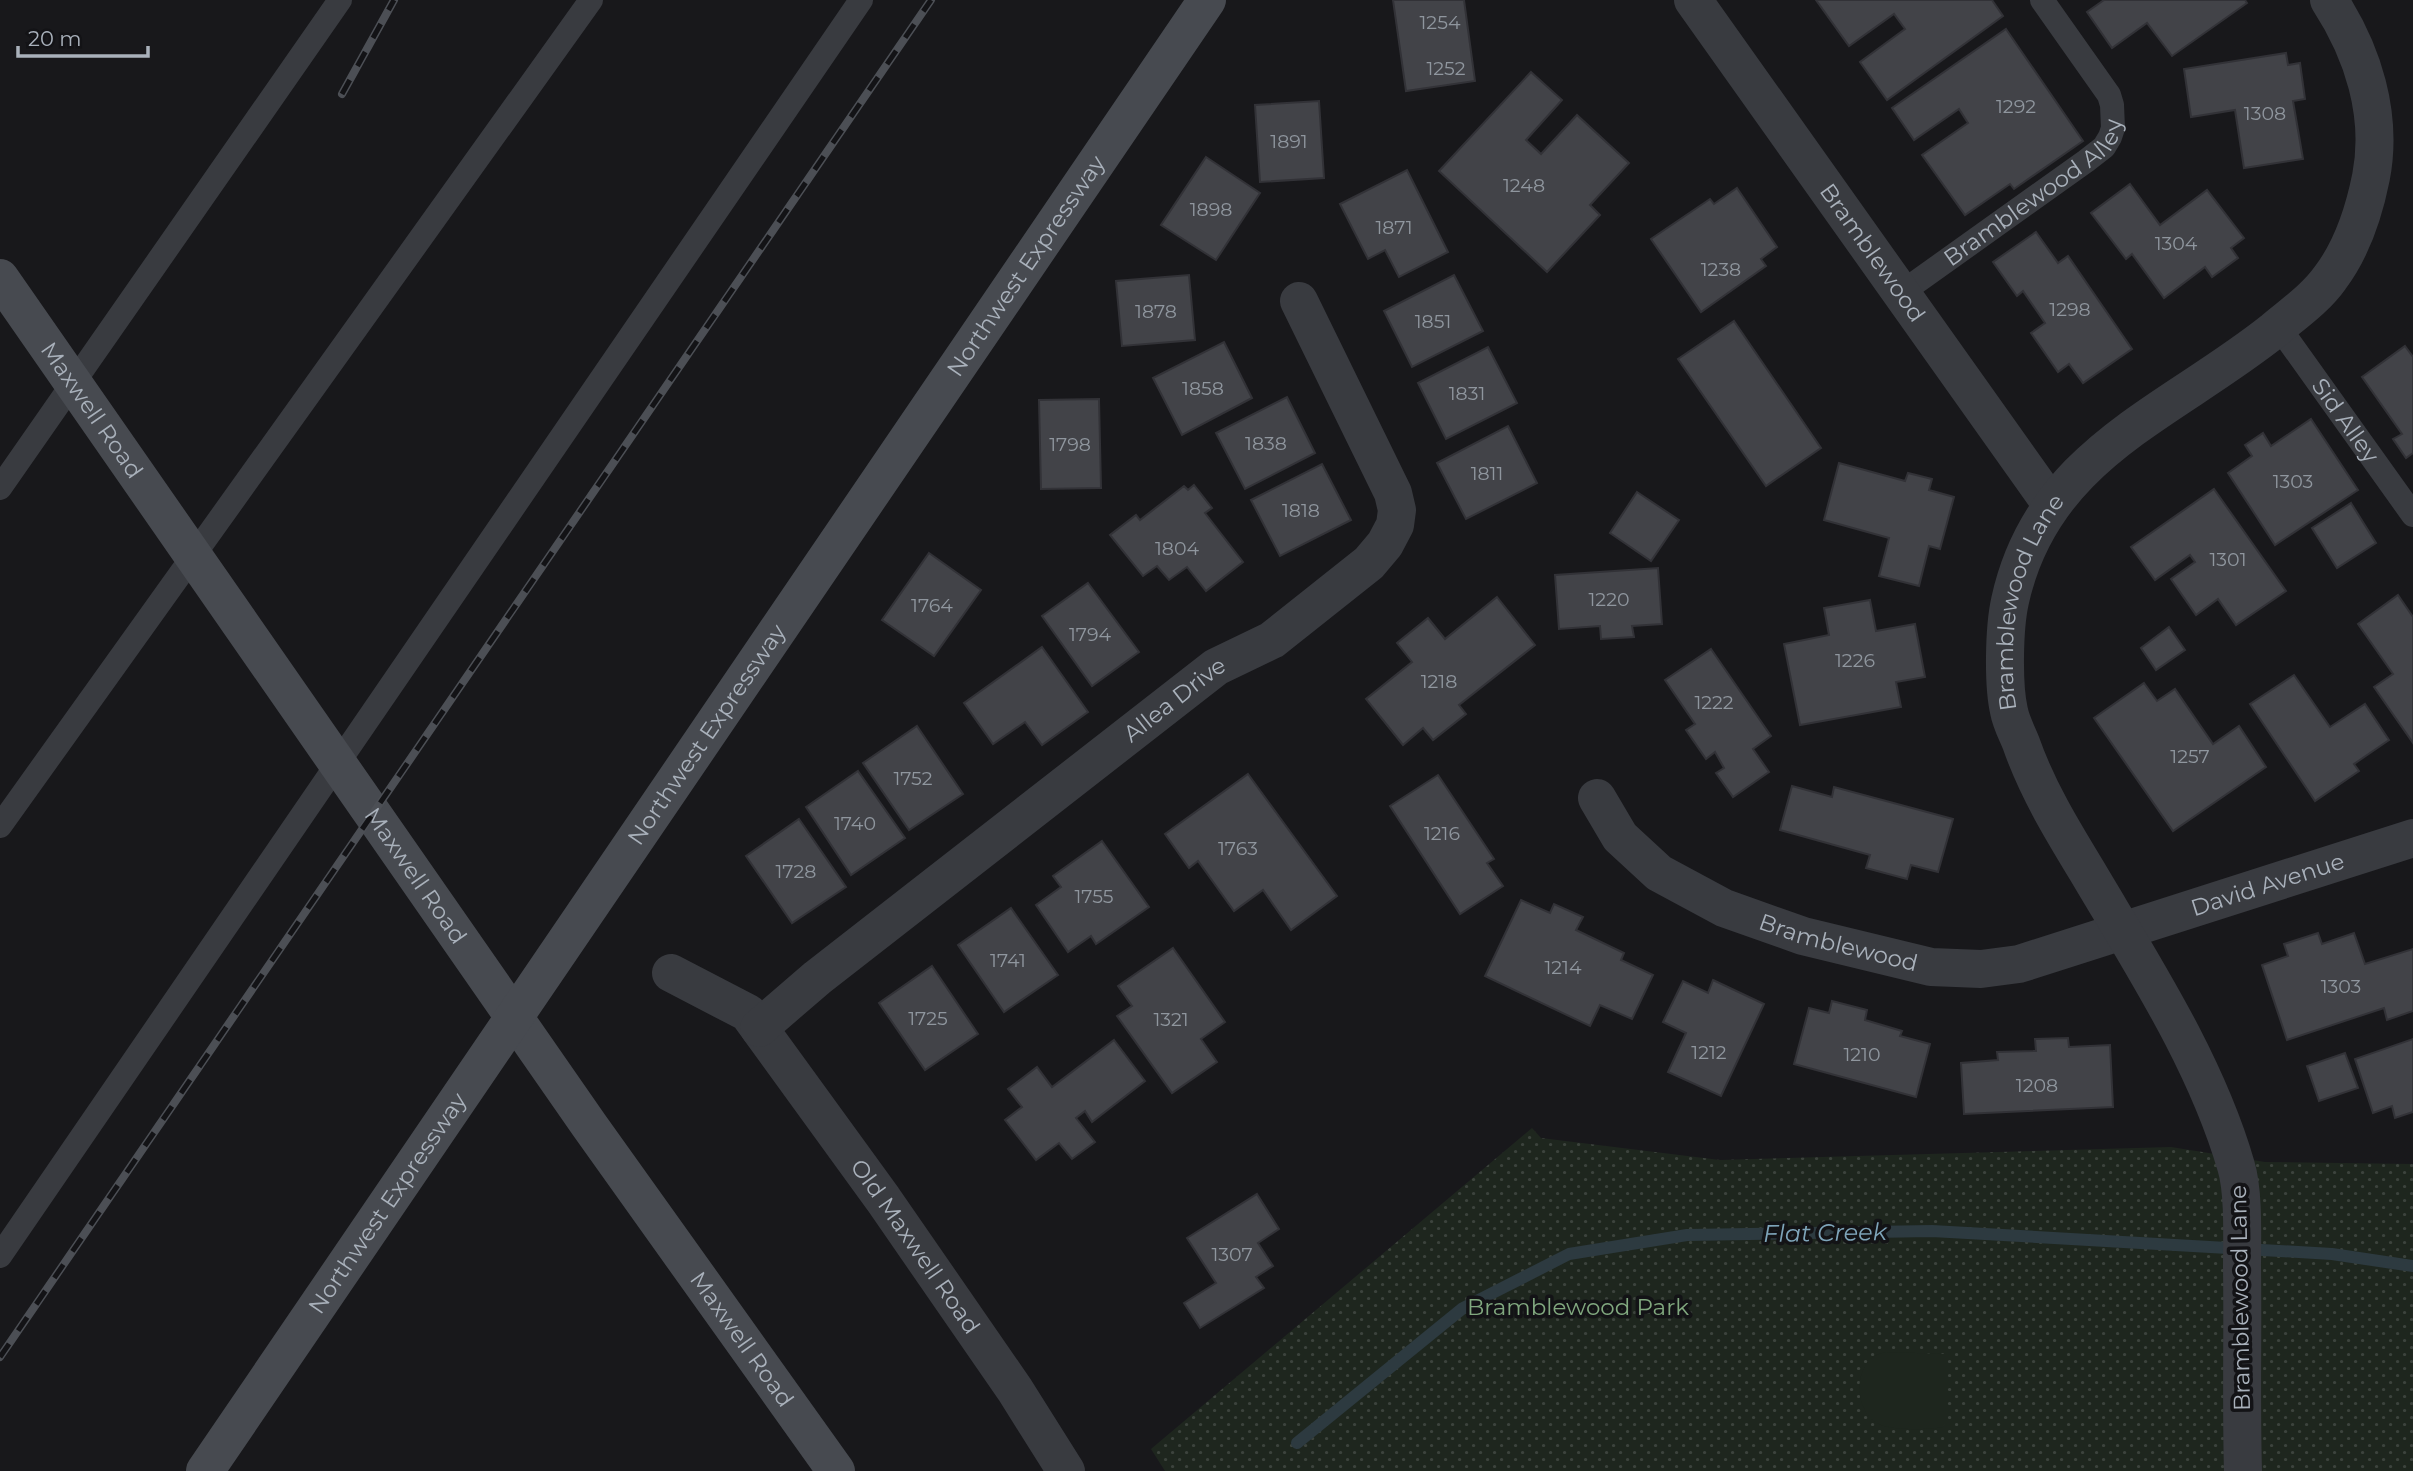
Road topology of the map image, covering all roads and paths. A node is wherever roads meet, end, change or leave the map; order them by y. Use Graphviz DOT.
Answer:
graph roads {
  1 [pos="340,0"];
  2 [pos="591,0"];
  3 [pos="862,0"];
  4 [pos="1207,0"];
  5 [pos="1693,0"];
  6 [pos="2042,0"];
  7 [pos="2329,0"];
  8 [pos="0,278"];
  9 [pos="1901,293"];
  10 [pos="1300,301"];
  11 [pos="2278,327"];
  12 [pos="0,488"];
  13 [pos="2051,504"];
  14 [pos="2413,515"];
  15 [pos="1597,798"];
  16 [pos="0,826"];
  17 [pos="2413,838"];
  18 [pos="2123,932"];
  19 [pos="671,973"];
  20 [pos="759,1028"];
  21 [pos="0,1256"];
  22 [pos="205,1471"];
  23 [pos="836,1471"];
  24 [pos="1066,1471"];
  25 [pos="2243,1471"];
  1 -- 12 [label="lane"];
  2 -- 16 [label="lane"];
  3 -- 21 [label="lane"];
  4 -- 22 [label="main road, Northwest Expressway"];
  5 -- 9 [label="street, Bramblewood"];
  6 -- 9 [label="lane, Bramblewood Alley"];
  7 -- 11 [label="street, Bramblewood Lane"];
  8 -- 23 [label="main road, Maxwell Road"];
  9 -- 13 [label="street, Bramblewood"];
  10 -- 20 [label="street, Allea Drive"];
  11 -- 13 [label="street, Bramblewood Lane"];
  11 -- 14 [label="lane, Sid Alley"];
  13 -- 18 [label="street, Bramblewood Lane"];
  15 -- 18 [label="street, Bramblewood"];
  17 -- 18 [label="street, David Avenue"];
  18 -- 25 [label="street, Bramblewood Lane"];
  19 -- 20 [label="street, Old Maxwell Road"];
  20 -- 24 [label="street, Old Maxwell Road"];
}
